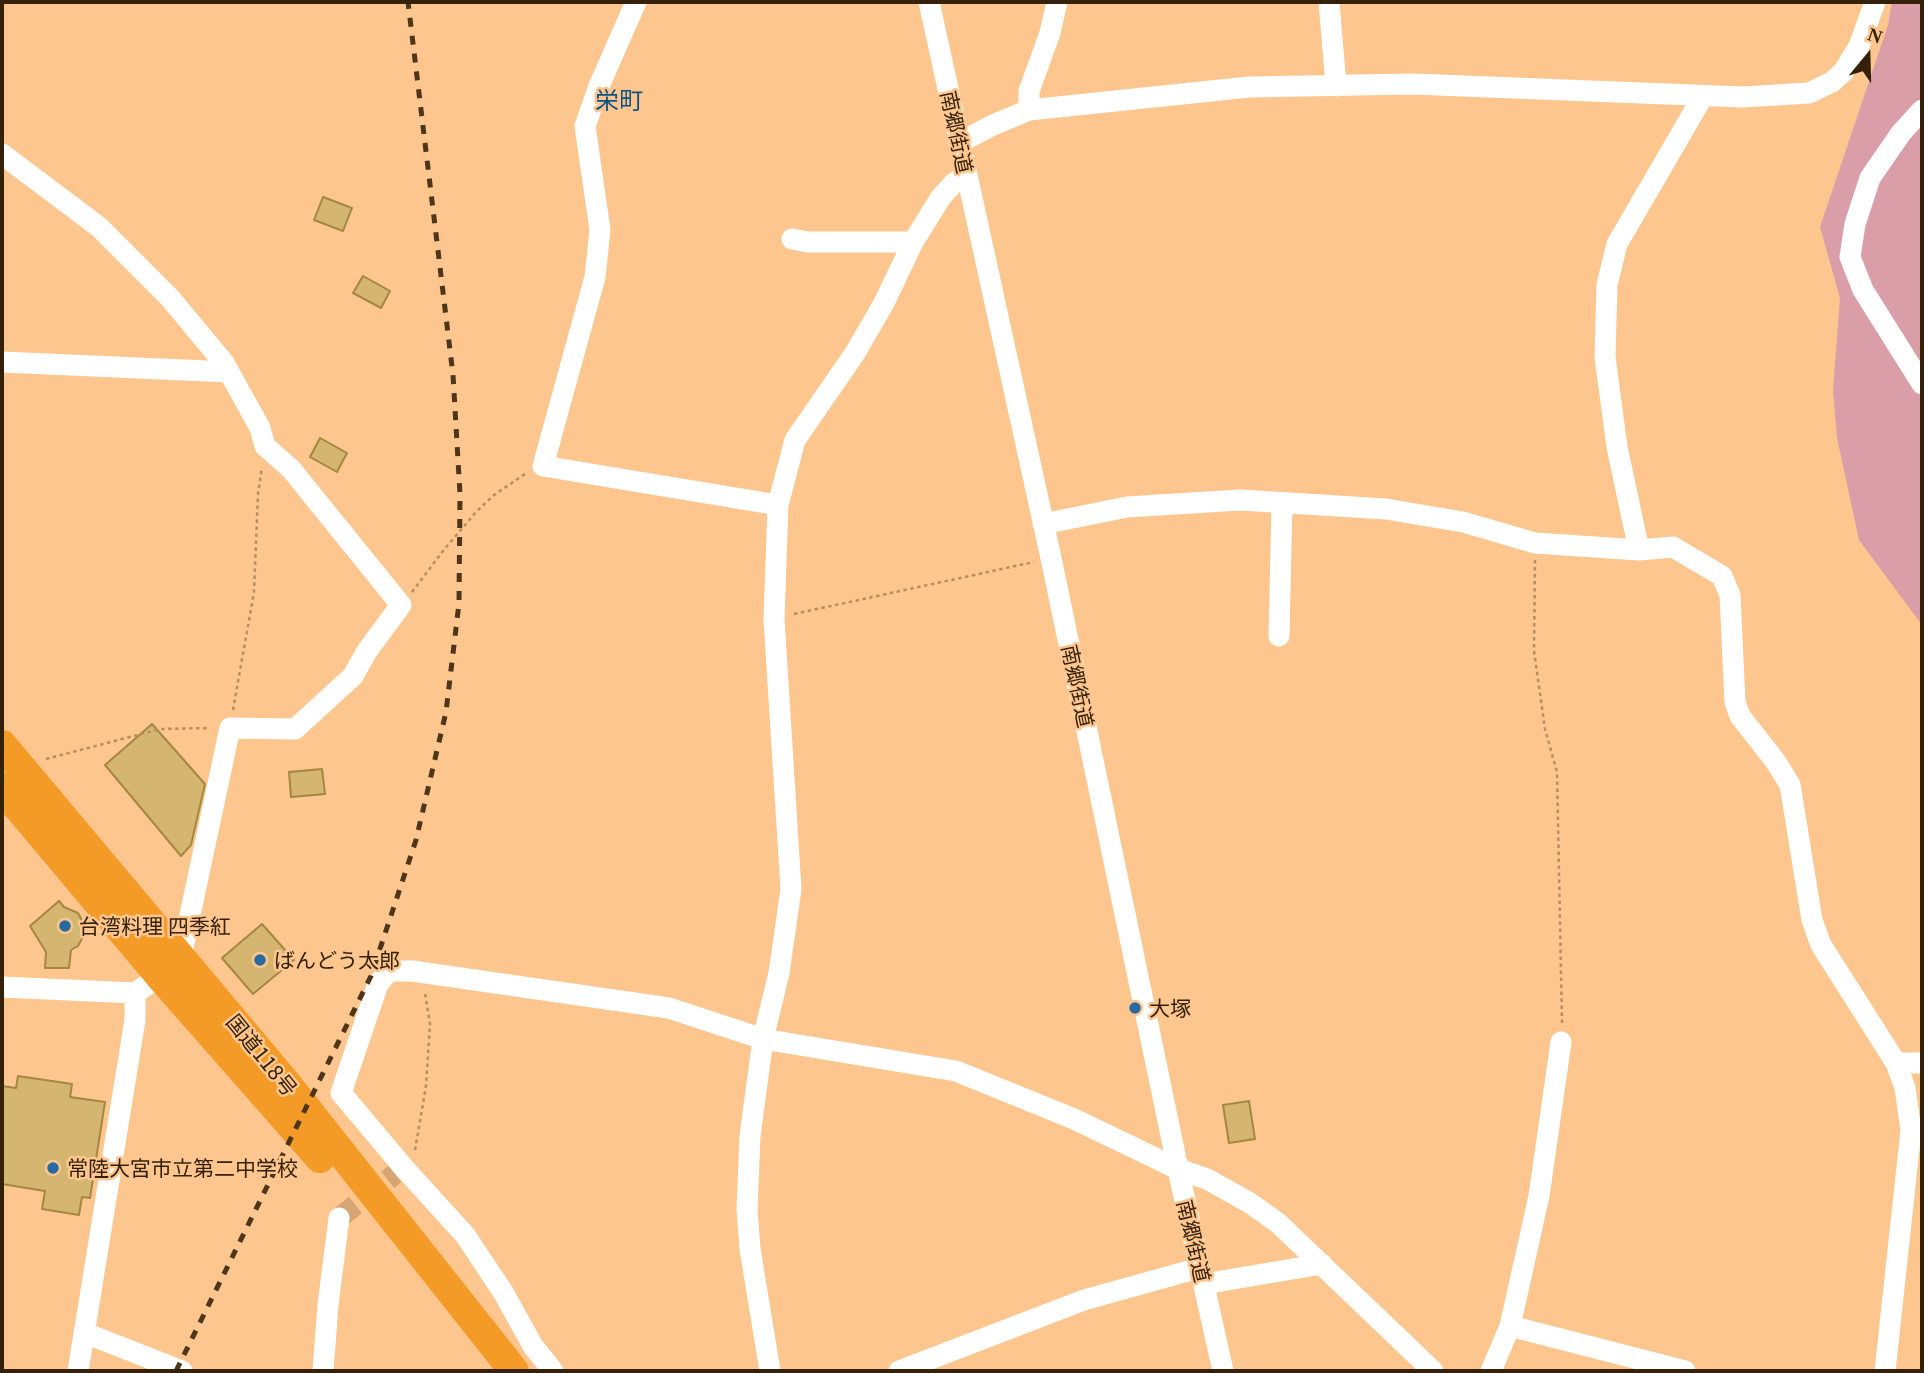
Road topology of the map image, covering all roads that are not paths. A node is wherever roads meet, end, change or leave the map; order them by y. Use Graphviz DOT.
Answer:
graph roads {
  1 [pos="636,2"];
  2 [pos="929,2"];
  3 [pos="1057,2"];
  4 [pos="1329,2"];
  5 [pos="1875,2"];
  6 [pos="1336,86"];
  7 [pos="1703,96"];
  8 [pos="1029,110"];
  9 [pos="1922,110"];
  10 [pos="959,143"];
  11 [pos="2,154"];
  12 [pos="966,175"];
  13 [pos="792,239"];
  14 [pos="914,242"];
  15 [pos="2,362"];
  16 [pos="229,372"];
  17 [pos="1922,384"];
  18 [pos="1282,503"];
  19 [pos="778,505"];
  20 [pos="1043,524"];
  21 [pos="1639,550"];
  22 [pos="1279,636"];
  23 [pos="6,767"];
  24 [pos="171,966"];
  25 [pos="2,986"];
  26 [pos="135,993"];
  27 [pos="762,1039"];
  28 [pos="1561,1042"];
  29 [pos="1896,1063"];
  30 [pos="1922,1063"];
  31 [pos="314,1136"];
  32 [pos="1178,1169"];
  33 [pos="339,1218"];
  34 [pos="1322,1264"];
  35 [pos="1202,1276"];
  36 [pos="1510,1325"];
  37 [pos="85,1333"];
  38 [pos="1611,1363"];
  39 [pos="78,1371"];
  40 [pos="182,1371"];
  41 [pos="323,1371"];
  42 [pos="491,1371"];
  43 [pos="514,1371"];
  44 [pos="553,1371"];
  45 [pos="770,1371"];
  46 [pos="899,1371"];
  47 [pos="1223,1371"];
  48 [pos="1433,1371"];
  49 [pos="1491,1371"];
  50 [pos="1685,1371"];
  51 [pos="1885,1371"];
  1 -- 19 [label="street"];
  2 -- 10 [label="street, 南郷街道"];
  3 -- 8 [label="street"];
  4 -- 6 [label="street"];
  5 -- 7 [label="street"];
  6 -- 7 [label="street"];
  6 -- 8 [label="street"];
  7 -- 21 [label="street"];
  8 -- 10 [label="street"];
  9 -- 17 [label="street"];
  10 -- 12 [label="street, 南郷街道"];
  11 -- 16 [label="street"];
  12 -- 14 [label="street"];
  12 -- 20 [label="street, 南郷街道"];
  13 -- 14 [label="street"];
  14 -- 19 [label="street"];
  15 -- 16 [label="street"];
  16 -- 24 [label="street"];
  18 -- 20 [label="street"];
  18 -- 21 [label="street"];
  18 -- 22 [label="street"];
  19 -- 27 [label="street"];
  20 -- 32 [label="street, 南郷街道"];
  21 -- 29 [label="street"];
  23 -- 24 [label="highway, 国道118号"];
  24 -- 26 [label="street"];
  24 -- 31 [label="highway, 国道118号"];
  25 -- 26 [label="street"];
  26 -- 37 [label="street"];
  27 -- 32 [label="street"];
  27 -- 44 [label="street"];
  27 -- 45 [label="street"];
  28 -- 36 [label="street"];
  29 -- 30 [label="street"];
  29 -- 51 [label="street"];
  31 -- 42 [label="highway, 国道118号"];
  31 -- 43 [label="highway, 国道118号"];
  32 -- 34 [label="street"];
  32 -- 35 [label="street, 南郷街道"];
  33 -- 41 [label="street"];
  34 -- 35 [label="street"];
  34 -- 48 [label="street"];
  35 -- 46 [label="street"];
  35 -- 47 [label="street, 南郷街道"];
  36 -- 38 [label="street"];
  36 -- 49 [label="street"];
  37 -- 39 [label="street"];
  37 -- 40 [label="street"];
  38 -- 50 [label="street"];
}
